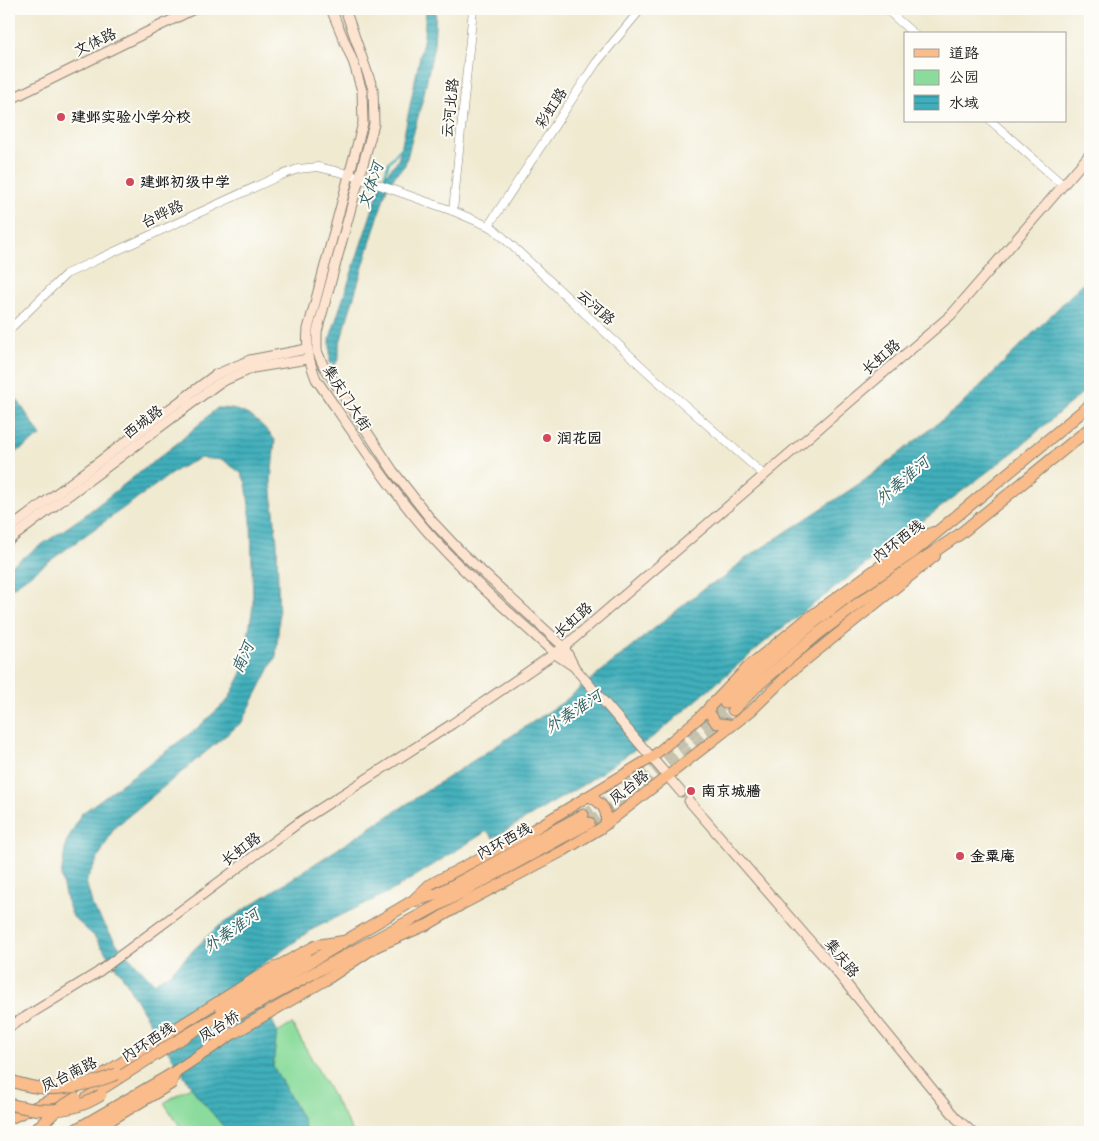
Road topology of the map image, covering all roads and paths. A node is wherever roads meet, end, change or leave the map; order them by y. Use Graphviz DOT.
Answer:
graph roads {
  1 [pos="194,9"];
  2 [pos="330,9"];
  3 [pos="345,9"];
  4 [pos="473,9"];
  5 [pos="640,9"];
  6 [pos="886,9"];
  7 [pos="912,32"];
  8 [pos="9,100"];
  9 [pos="992,122"];
  10 [pos="1090,154"];
  11 [pos="348,174"];
  12 [pos="358,177"];
  13 [pos="372,182"];
  14 [pos="1063,185"];
  15 [pos="453,211"];
  16 [pos="489,226"];
  17 [pos="9,330"];
  18 [pos="307,349"];
  19 [pos="308,359"];
  20 [pos="1090,404"];
  21 [pos="1090,428"];
  22 [pos="764,475"];
  23 [pos="9,529"];
  24 [pos="939,529"];
  25 [pos="960,534"];
  26 [pos="9,540"];
  27 [pos="564,647"];
  28 [pos="555,654"];
  29 [pos="577,670"];
  30 [pos="710,705"];
  31 [pos="732,725"];
  32 [pos="651,758"];
  33 [pos="668,776"];
  34 [pos="681,792"];
  35 [pos="590,797"];
  36 [pos="689,801"];
  37 [pos="605,825"];
  38 [pos="410,902"];
  39 [pos="421,915"];
  40 [pos="345,941"];
  41 [pos="373,948"];
  42 [pos="282,975"];
  43 [pos="278,1008"];
  44 [pos="9,1027"];
  45 [pos="176,1071"];
  46 [pos="117,1074"];
  47 [pos="9,1080"];
  48 [pos="9,1104"];
  49 [pos="9,1119"];
  50 [pos="31,1132"];
  51 [pos="72,1132"];
  52 [pos="91,1132"];
  53 [pos="972,1132"];
  1 -- 8 [label="main road, 文体路"];
  2 -- 11 [label="main road, 集庆门大街"];
  3 -- 12 [label="main road, 集庆门大街"];
  4 -- 15 [label="street, 云河北路"];
  5 -- 16 [label="street, 彩虹路"];
  6 -- 7 [label="street"];
  9 -- 14 [label="street"];
  10 -- 14 [label="main road, 长虹路"];
  11 -- 12 [label="street, 台晔路"];
  11 -- 17 [label="street, 台晔路"];
  11 -- 18 [label="main road, 集庆门大街"];
  12 -- 13 [label="street, 台晔路"];
  12 -- 27 [label="main road, 集庆门大街"];
  13 -- 15 [label="street, 云河路"];
  14 -- 22 [label="main road, 长虹路"];
  15 -- 16 [label="street, 云河路"];
  16 -- 22 [label="street, 云河路"];
  18 -- 19 [label="main road, 集庆门大街"];
  18 -- 23 [label="main road, 西城路"];
  19 -- 26 [label="main road, 西城路"];
  19 -- 28 [label="main road, 集庆门大街"];
  20 -- 24 [label="highway, 内环西线"];
  21 -- 25 [label="highway, 内环西线"];
  22 -- 27 [label="main road, 长虹路"];
  24 -- 25 [label="highway, 内环西线"];
  24 -- 30 [label="main road, 凤台路"];
  25 -- 31 [label="main road, 凤台路"];
  27 -- 28 [label="main road, 长虹路"];
  27 -- 29 [label="main road, 集庆门大街"];
  28 -- 29 [label="main road, 集庆门大街"];
  28 -- 44 [label="main road, 长虹路"];
  29 -- 32 [label="main road, 集庆门大街"];
  30 -- 31 [label="main road"];
  30 -- 32 [label="main road, 凤台路"];
  31 -- 33 [label="main road, 凤台路"];
  32 -- 33 [label="main road, 集庆门大街"];
  32 -- 35 [label="main road, 凤台路"];
  33 -- 34 [label="main road"];
  33 -- 37 [label="main road, 凤台路"];
  35 -- 37 [label="main road"];
  35 -- 38 [label="main road, 凤台路"];
  36 -- 53 [label="main road, 集庆路"];
  37 -- 41 [label="main road, 凤台路"];
  38 -- 39 [label="highway, 内环西线"];
  38 -- 40 [label="highway, 内环西线"];
  39 -- 41 [label="highway"];
  39 -- 48 [label="highway, bridge"];
  40 -- 42 [label="highway, 内环西线"];
  40 -- 49 [label="main road, 凤台南路"];
  41 -- 43 [label="highway, 凤台路"];
  42 -- 46 [label="highway"];
  42 -- 50 [label="highway, 内环西线, bridge"];
  43 -- 45 [label="highway, 凤台桥"];
  45 -- 51 [label="highway, 凤台桥"];
  45 -- 52 [label="main road"];
  46 -- 47 [label="highway, bridge"];
  46 -- 50 [label="highway, bridge"];
}
